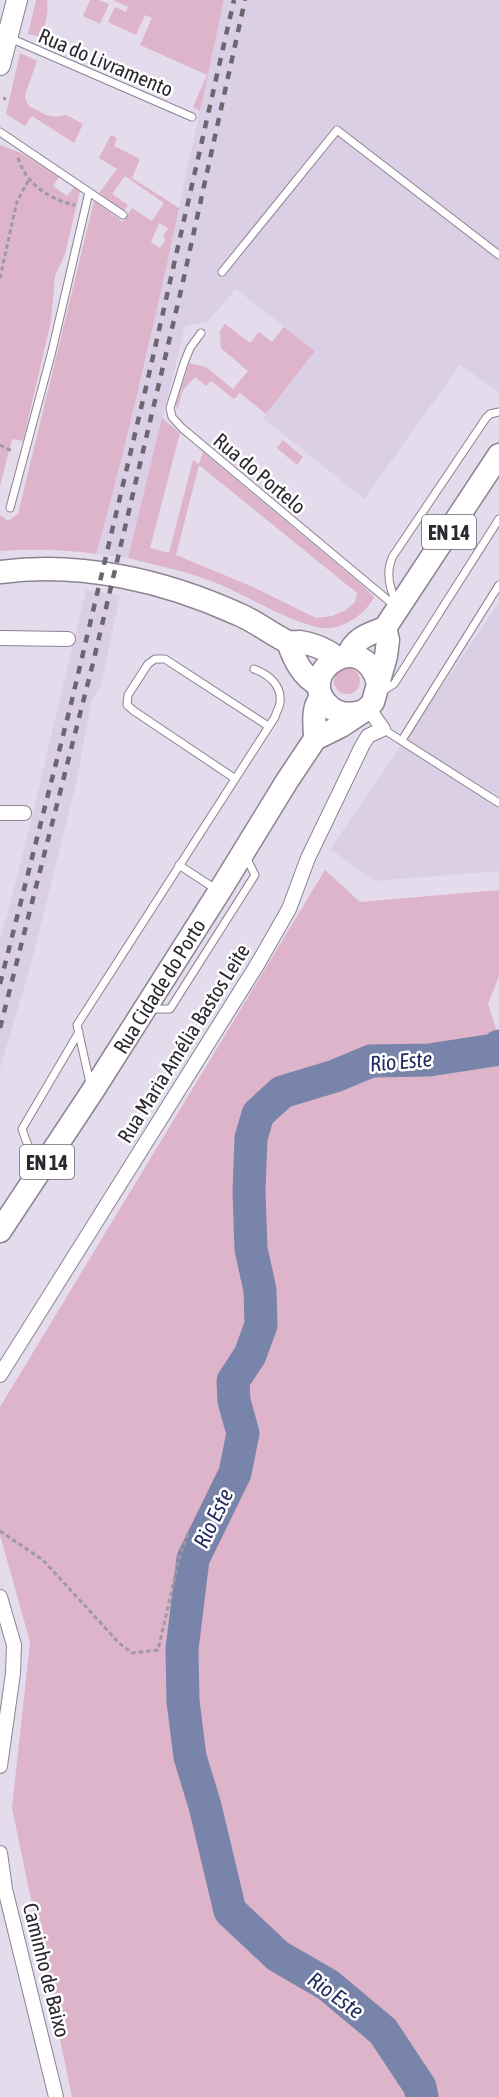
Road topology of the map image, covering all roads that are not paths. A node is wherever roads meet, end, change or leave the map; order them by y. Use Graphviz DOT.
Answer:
graph roads {
  1 [pos="17,0"];
  2 [pos="8,37"];
  3 [pos="0,65"];
  4 [pos="192,117"];
  5 [pos="0,132"];
  6 [pos="89,192"];
  7 [pos="123,215"];
  8 [pos="499,255"];
  9 [pos="222,272"];
  10 [pos="201,333"];
  11 [pos="499,412"];
  12 [pos="499,455"];
  13 [pos="10,508"];
  14 [pos="499,519"];
  15 [pos="0,572"];
  16 [pos="499,585"];
  17 [pos="399,609"];
  18 [pos="385,628"];
  19 [pos="0,638"];
  20 [pos="68,639"];
  21 [pos="288,642"];
  22 [pos="343,657"];
  23 [pos="254,669"];
  24 [pos="320,691"];
  25 [pos="371,699"];
  26 [pos="268,726"];
  27 [pos="383,729"];
  28 [pos="315,739"];
  29 [pos="402,740"];
  30 [pos="234,778"];
  31 [pos="499,803"];
  32 [pos="0,813"];
  33 [pos="24,813"];
  34 [pos="243,851"];
  35 [pos="179,865"];
  36 [pos="219,892"];
  37 [pos="145,1008"];
  38 [pos="79,1032"];
  39 [pos="92,1092"];
  40 [pos="39,1175"];
  41 [pos="0,1231"];
  42 [pos="0,1374"];
  43 [pos="0,1597"];
  44 [pos="0,1766"];
  45 [pos="0,1853"];
  46 [pos="56,2097"];
  1 -- 2 [label="street"];
  2 -- 3 [label="street"];
  2 -- 4 [label="lane, Rua do Livramento"];
  5 -- 6 [label="lane"];
  6 -- 7 [label="lane"];
  6 -- 13 [label="lane"];
  8 -- 9 [label="lane"];
  10 -- 17 [label="lane, Rua do Portelo"];
  11 -- 17 [label="lane"];
  12 -- 17 [label="main road, EN 14"];
  14 -- 25 [label="lane"];
  15 -- 21 [label="main road"];
  16 -- 29 [label="lane"];
  17 -- 18 [label="main road, EN 14"];
  18 -- 22 [label="main road"];
  18 -- 25 [label="main road"];
  19 -- 20 [label="street"];
  21 -- 22 [label="main road"];
  21 -- 24 [label="main road"];
  22 -- 24 [label="main road"];
  22 -- 25 [label="main road"];
  23 -- 26 [label="lane"];
  24 -- 25 [label="main road"];
  24 -- 28 [label="main road"];
  25 -- 27 [label="street"];
  25 -- 28 [label="main road"];
  26 -- 30 [label="lane"];
  26 -- 30 [label="lane"];
  27 -- 29 [label="lane"];
  27 -- 42 [label="street, Rua Maria Amélia Bastos Leite"];
  28 -- 34 [label="main road, Rua Cidade do Porto / EN 14"];
  29 -- 31 [label="lane"];
  30 -- 35 [label="lane"];
  32 -- 33 [label="street"];
  34 -- 36 [label="main road, Rua Cidade do Porto / EN 14"];
  34 -- 37 [label="lane"];
  35 -- 36 [label="lane"];
  35 -- 38 [label="lane"];
  36 -- 37 [label="main road, Rua Cidade do Porto / EN 14"];
  37 -- 39 [label="main road, Rua Cidade do Porto / EN 14"];
  38 -- 39 [label="lane"];
  38 -- 40 [label="lane"];
  39 -- 40 [label="main road, Rua Cidade do Porto / EN 14"];
  40 -- 41 [label="main road, Rua Cidade do Porto / EN 14"];
  43 -- 44 [label="street"];
  45 -- 46 [label="street, Caminho de Baixo"];
}
